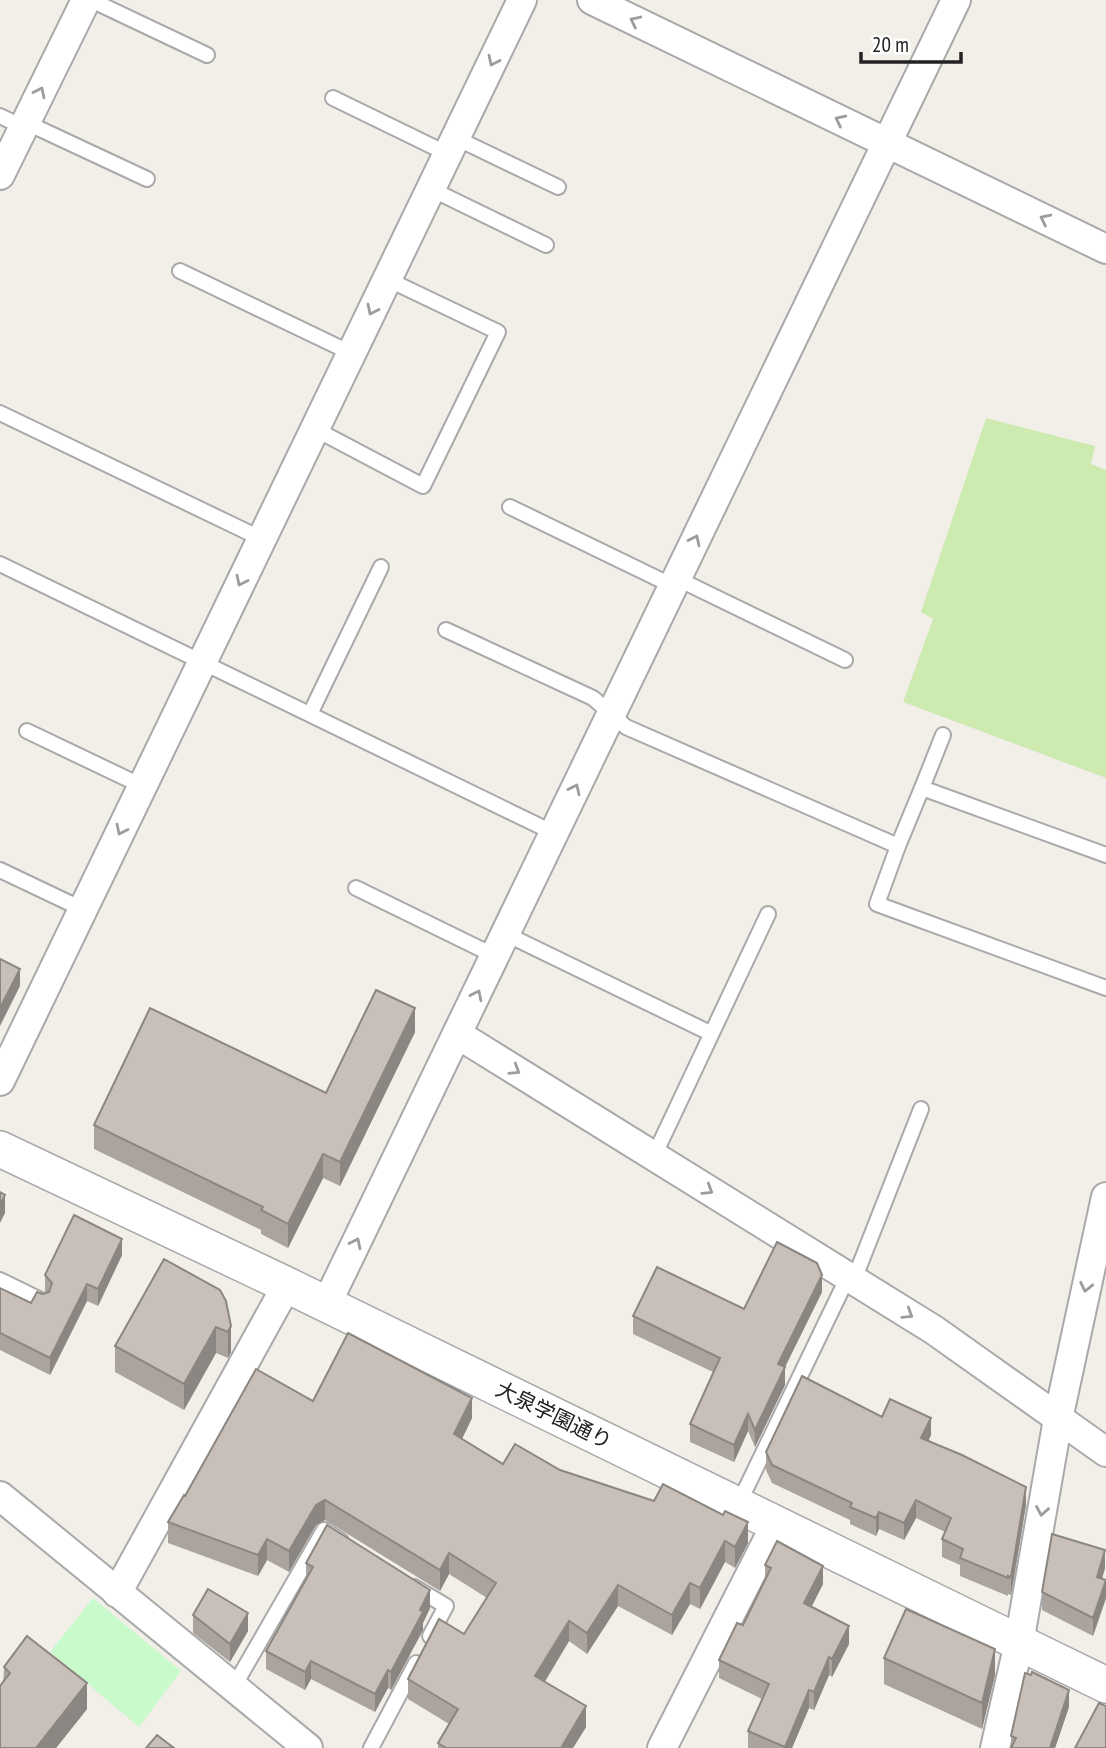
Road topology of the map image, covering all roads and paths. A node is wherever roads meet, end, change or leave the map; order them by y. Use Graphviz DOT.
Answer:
graph roads {
  1 [pos="88,0"];
  2 [pos="522,0"];
  3 [pos="592,0"];
  4 [pos="956,0"];
  5 [pos="207,55"];
  6 [pos="332,98"];
  7 [pos="16,122"];
  8 [pos="887,142"];
  9 [pos="452,146"];
  10 [pos="0,175"];
  11 [pos="146,179"];
  12 [pos="558,187"];
  13 [pos="431,189"];
  14 [pos="546,245"];
  15 [pos="1106,249"];
  16 [pos="180,271"];
  17 [pos="387,279"];
  18 [pos="351,353"];
  19 [pos="0,413"];
  20 [pos="315,429"];
  21 [pos="510,507"];
  22 [pos="262,539"];
  23 [pos="0,564"];
  24 [pos="381,567"];
  25 [pos="675,582"];
  26 [pos="446,630"];
  27 [pos="845,660"];
  28 [pos="202,662"];
  29 [pos="611,713"];
  30 [pos="310,714"];
  31 [pos="27,730"];
  32 [pos="943,735"];
  33 [pos="142,786"];
  34 [pos="922,788"];
  35 [pos="554,833"];
  36 [pos="898,846"];
  37 [pos="1106,855"];
  38 [pos="0,870"];
  39 [pos="356,888"];
  40 [pos="82,909"];
  41 [pos="768,914"];
  42 [pos="501,945"];
  43 [pos="1106,988"];
  44 [pos="710,1033"];
  45 [pos="457,1034"];
  46 [pos="0,1081"];
  47 [pos="921,1109"];
  48 [pos="0,1149"];
  49 [pos="654,1156"];
  50 [pos="1106,1197"];
  51 [pos="850,1278"];
  52 [pos="0,1280"];
  53 [pos="287,1285"];
  54 [pos="43,1301"];
  55 [pos="326,1305"];
  56 [pos="1058,1419"];
  57 [pos="1106,1452"];
  58 [pos="0,1496"];
  59 [pos="737,1505"];
  60 [pos="776,1524"];
  61 [pos="357,1551"];
  62 [pos="401,1579"];
  63 [pos="117,1593"];
  64 [pos="1019,1643"];
  65 [pos="1106,1685"];
  66 [pos="233,1688"];
  67 [pos="665,1747"];
  68 [pos="308,1748"];
  69 [pos="371,1748"];
  70 [pos="995,1748"];
  1 -- 5 [label="lane"];
  7 -- 1 [label="street, one-way"];
  2 -- 9 [label="street, one-way"];
  8 -- 3 [label="street, one-way"];
  4 -- 8 [label="street"];
  6 -- 9 [label="lane"];
  7 -- 10 [label="street"];
  7 -- 11 [label="lane"];
  15 -- 8 [label="street, one-way"];
  25 -- 8 [label="street, one-way"];
  9 -- 12 [label="lane"];
  9 -- 13 [label="street"];
  13 -- 14 [label="lane"];
  13 -- 17 [label="street"];
  16 -- 18 [label="lane"];
  17 -- 18 [label="street, one-way"];
  17 -- 20 [label="lane"];
  18 -- 20 [label="street"];
  19 -- 22 [label="lane"];
  20 -- 22 [label="street"];
  21 -- 25 [label="lane"];
  22 -- 28 [label="street, one-way"];
  23 -- 28 [label="lane"];
  24 -- 30 [label="lane"];
  25 -- 27 [label="lane"];
  25 -- 29 [label="street"];
  26 -- 29 [label="lane"];
  28 -- 30 [label="lane"];
  28 -- 33 [label="street"];
  35 -- 29 [label="street, one-way"];
  29 -- 36 [label="lane"];
  30 -- 35 [label="lane"];
  31 -- 33 [label="lane"];
  32 -- 34 [label="lane"];
  33 -- 40 [label="street, one-way"];
  34 -- 36 [label="lane"];
  34 -- 37 [label="lane"];
  35 -- 42 [label="street"];
  36 -- 43 [label="lane"];
  38 -- 40 [label="lane"];
  39 -- 42 [label="lane"];
  40 -- 46 [label="street"];
  41 -- 44 [label="lane"];
  42 -- 44 [label="lane"];
  45 -- 42 [label="street, one-way"];
  44 -- 49 [label="lane"];
  45 -- 49 [label="street, one-way"];
  55 -- 45 [label="street, one-way"];
  47 -- 51 [label="lane"];
  48 -- 53 [label="street, 大泉学園通り"];
  49 -- 51 [label="street, one-way"];
  50 -- 56 [label="street, one-way"];
  51 -- 56 [label="street, one-way"];
  51 -- 59 [label="lane"];
  52 -- 54 [label="lane"];
  53 -- 55 [label="street, 大泉学園通り"];
  53 -- 63 [label="street"];
  55 -- 59 [label="street, 大泉学園通り"];
  56 -- 57 [label="street"];
  56 -- 64 [label="street, one-way"];
  58 -- 63 [label="street"];
  59 -- 60 [label="street, 大泉学園通り"];
  60 -- 64 [label="street, 大泉学園通り"];
  60 -- 67 [label="street"];
  61 -- 66 [label="lane"];
  62 -- 69 [label="lane"];
  63 -- 66 [label="street"];
  64 -- 65 [label="street, 大泉学園通り"];
  64 -- 70 [label="street"];
  66 -- 68 [label="street"];
}
